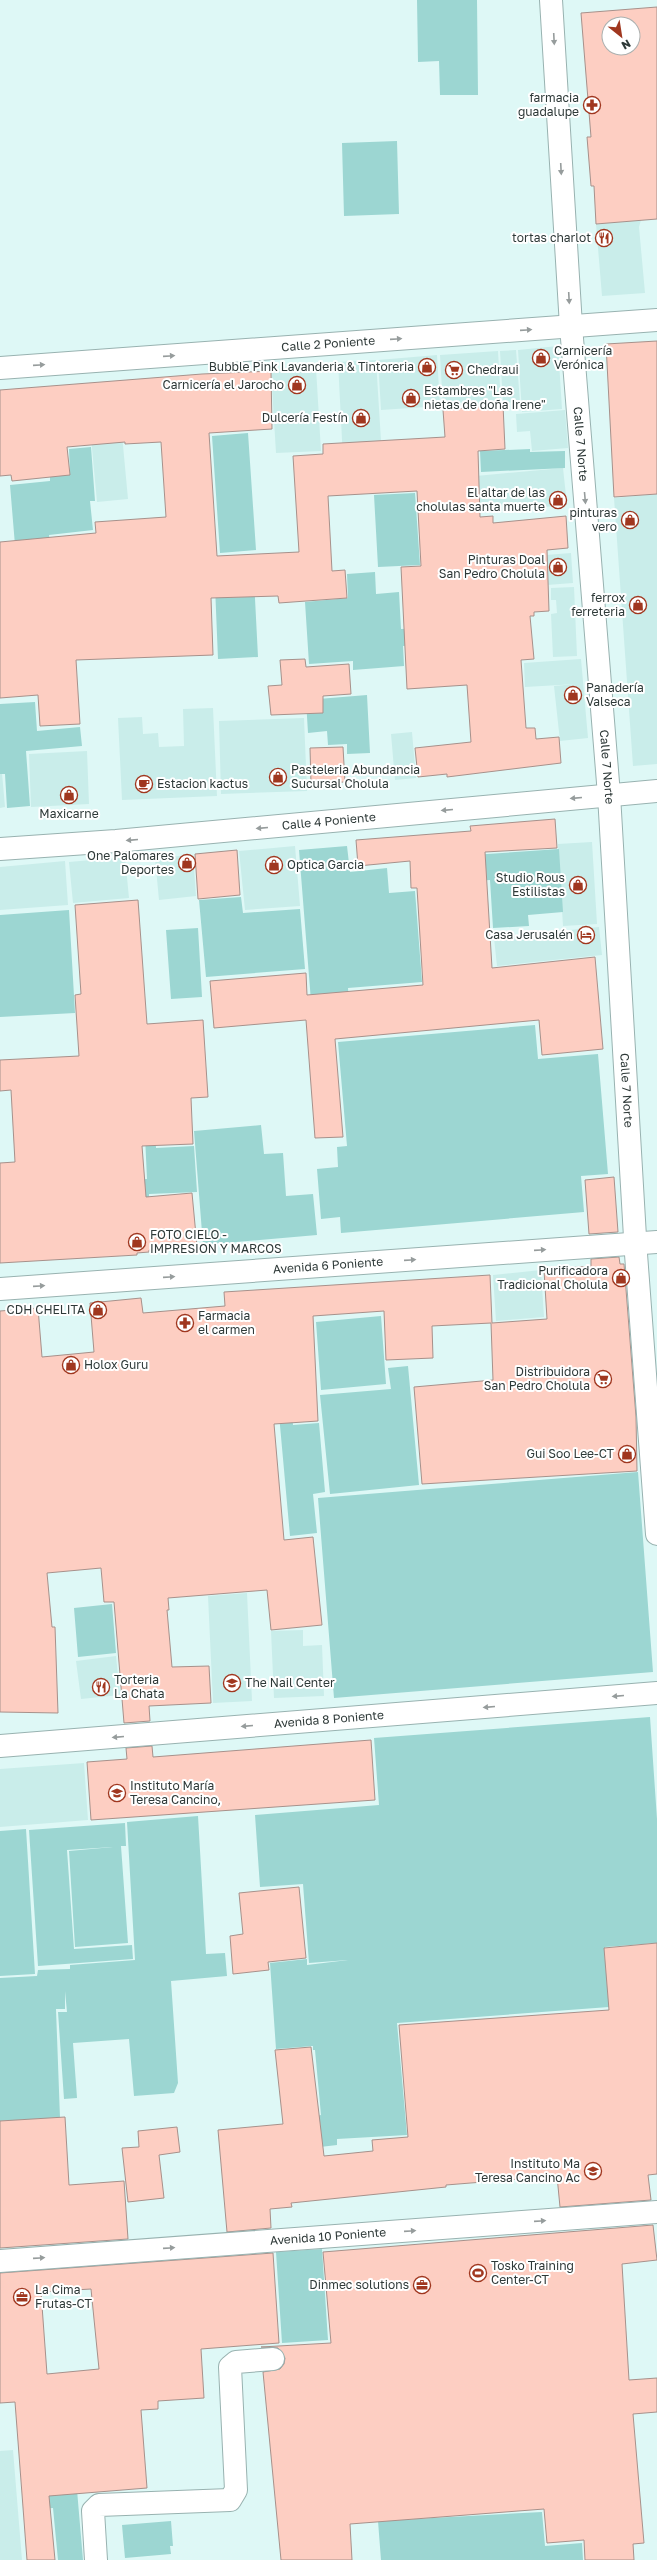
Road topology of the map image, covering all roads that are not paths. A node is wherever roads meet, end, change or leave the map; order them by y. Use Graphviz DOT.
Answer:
graph roads {
  1 [pos="551,0"];
  2 [pos="657,320"];
  3 [pos="571,326"];
  4 [pos="0,368"];
  5 [pos="657,792"];
  6 [pos="609,795"];
  7 [pos="0,849"];
  8 [pos="657,1242"];
  9 [pos="636,1243"];
  10 [pos="0,1289"];
  11 [pos="657,1534"];
  12 [pos="657,1693"];
  13 [pos="0,1746"];
  14 [pos="657,2212"];
  15 [pos="0,2261"];
  16 [pos="273,2359"];
  17 [pos="96,2560"];
  1 -- 3 [label="street, Calle 7 Norte, one-way"];
  2 -- 3 [label="street, Calle 2 Poniente"];
  4 -- 3 [label="street, Calle 2 Poniente, one-way"];
  3 -- 6 [label="street, Calle 7 Norte, one-way"];
  5 -- 6 [label="street, Calle 4 Poniente"];
  6 -- 7 [label="street, Calle 4 Poniente, one-way"];
  6 -- 9 [label="street, Calle 7 Norte"];
  8 -- 9 [label="street, Avenida 6 Poniente"];
  10 -- 9 [label="street, Avenida 6 Poniente, one-way"];
  9 -- 11 [label="street, Calle 7 Norte"];
  12 -- 13 [label="street, Avenida 8 Poniente, one-way"];
  15 -- 14 [label="street, Avenida 10 Poniente, one-way"];
  16 -- 17 [label="street"];
}
